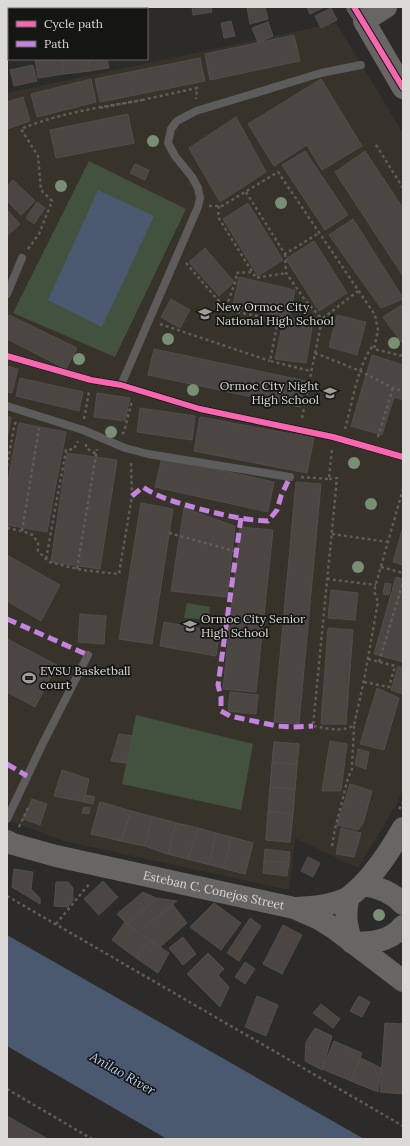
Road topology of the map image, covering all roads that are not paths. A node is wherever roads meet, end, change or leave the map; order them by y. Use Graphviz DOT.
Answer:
graph roads {
  1 [pos="386,7"];
  2 [pos="359,14"];
  3 [pos="361,65"];
  4 [pos="403,88"];
  5 [pos="22,258"];
  6 [pos="7,294"];
  7 [pos="7,356"];
  8 [pos="121,385"];
  9 [pos="7,406"];
  10 [pos="403,457"];
  11 [pos="290,477"];
  12 [pos="88,655"];
  13 [pos="7,819"];
  14 [pos="401,820"];
  15 [pos="7,841"];
  16 [pos="356,891"];
  17 [pos="403,904"];
  18 [pos="294,908"];
  19 [pos="403,926"];
  20 [pos="352,943"];
  21 [pos="403,981"];
  1 -- 2 [label="main road"];
  2 -- 4 [label="main road"];
  3 -- 8 [label="lane"];
  5 -- 6 [label="lane"];
  7 -- 8 [label="lane"];
  8 -- 10 [label="lane"];
  9 -- 11 [label="lane"];
  12 -- 13 [label="lane"];
  14 -- 16 [label="main road"];
  15 -- 18 [label="main road, Esteban C. Conejos Street"];
  16 -- 17 [label="main road"];
  16 -- 18 [label="main road"];
  16 -- 20 [label="main road"];
  18 -- 20 [label="main road, Esteban C. Conejos Street"];
  19 -- 20 [label="main road"];
  20 -- 21 [label="main road, Esteban C. Conejos Street"];
}
